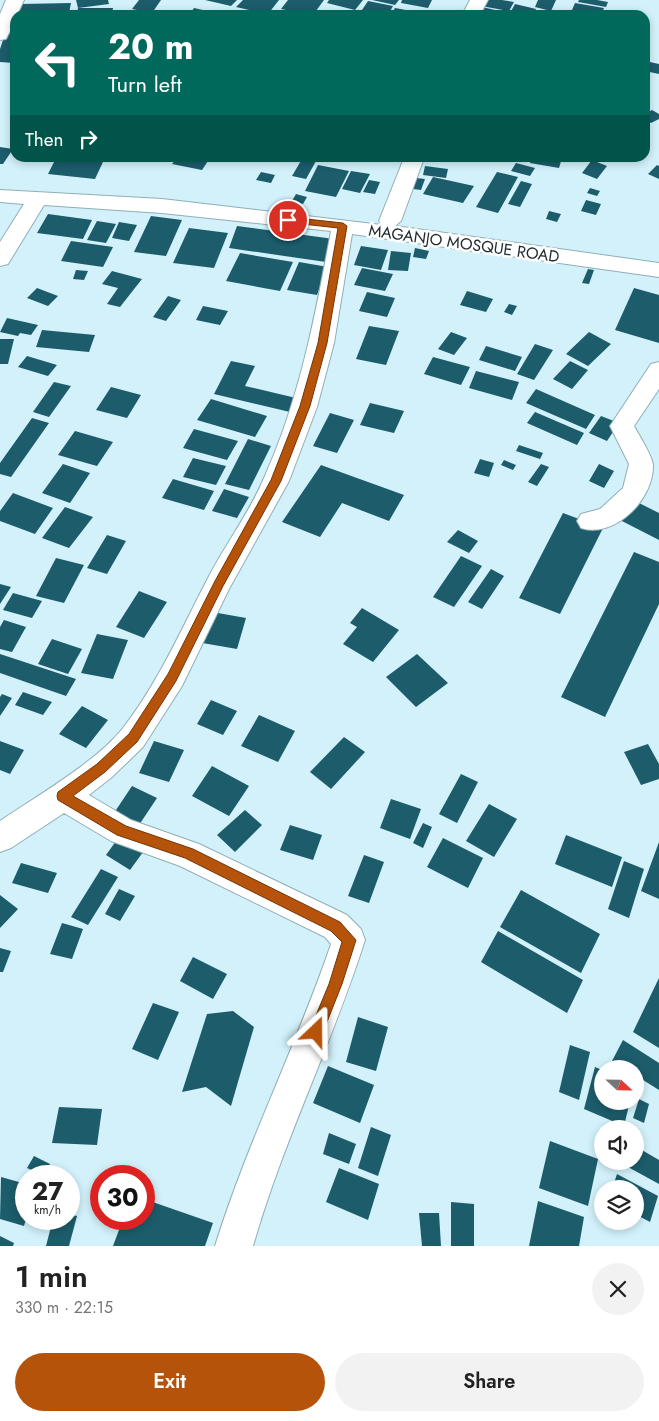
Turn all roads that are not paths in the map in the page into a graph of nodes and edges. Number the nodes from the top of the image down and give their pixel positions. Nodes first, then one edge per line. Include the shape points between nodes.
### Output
1 (10, 12) edge
2 (0, 35) edge
3 (412, 162) edge
4 (0, 196) edge
5 (38, 199) junction
6 (390, 221) dead end
7 (343, 226) junction
8 (0, 259) edge
9 (659, 270) edge
10 (659, 370) edge
11 (590, 521) dead end
12 (63, 796) junction
13 (0, 838) edge
14 (234, 1246) edge

1 - 2 street
3 - 6 street
4 - 5 street, MAGANJO MOSQUE ROAD
5 - 7 street, MAGANJO MOSQUE ROAD via 162,206
5 - 8 street
7 - 9 street, MAGANJO MOSQUE ROAD
7 - 12 street via 322,343 305,406 276,481 218,584 172,677 133,738 101,768
10 - 11 street via 622,426 641,464 635,492 607,518
12 - 13 street
12 - 14 street via 122,831 188,854 336,926 349,940 330,999 270,1138

